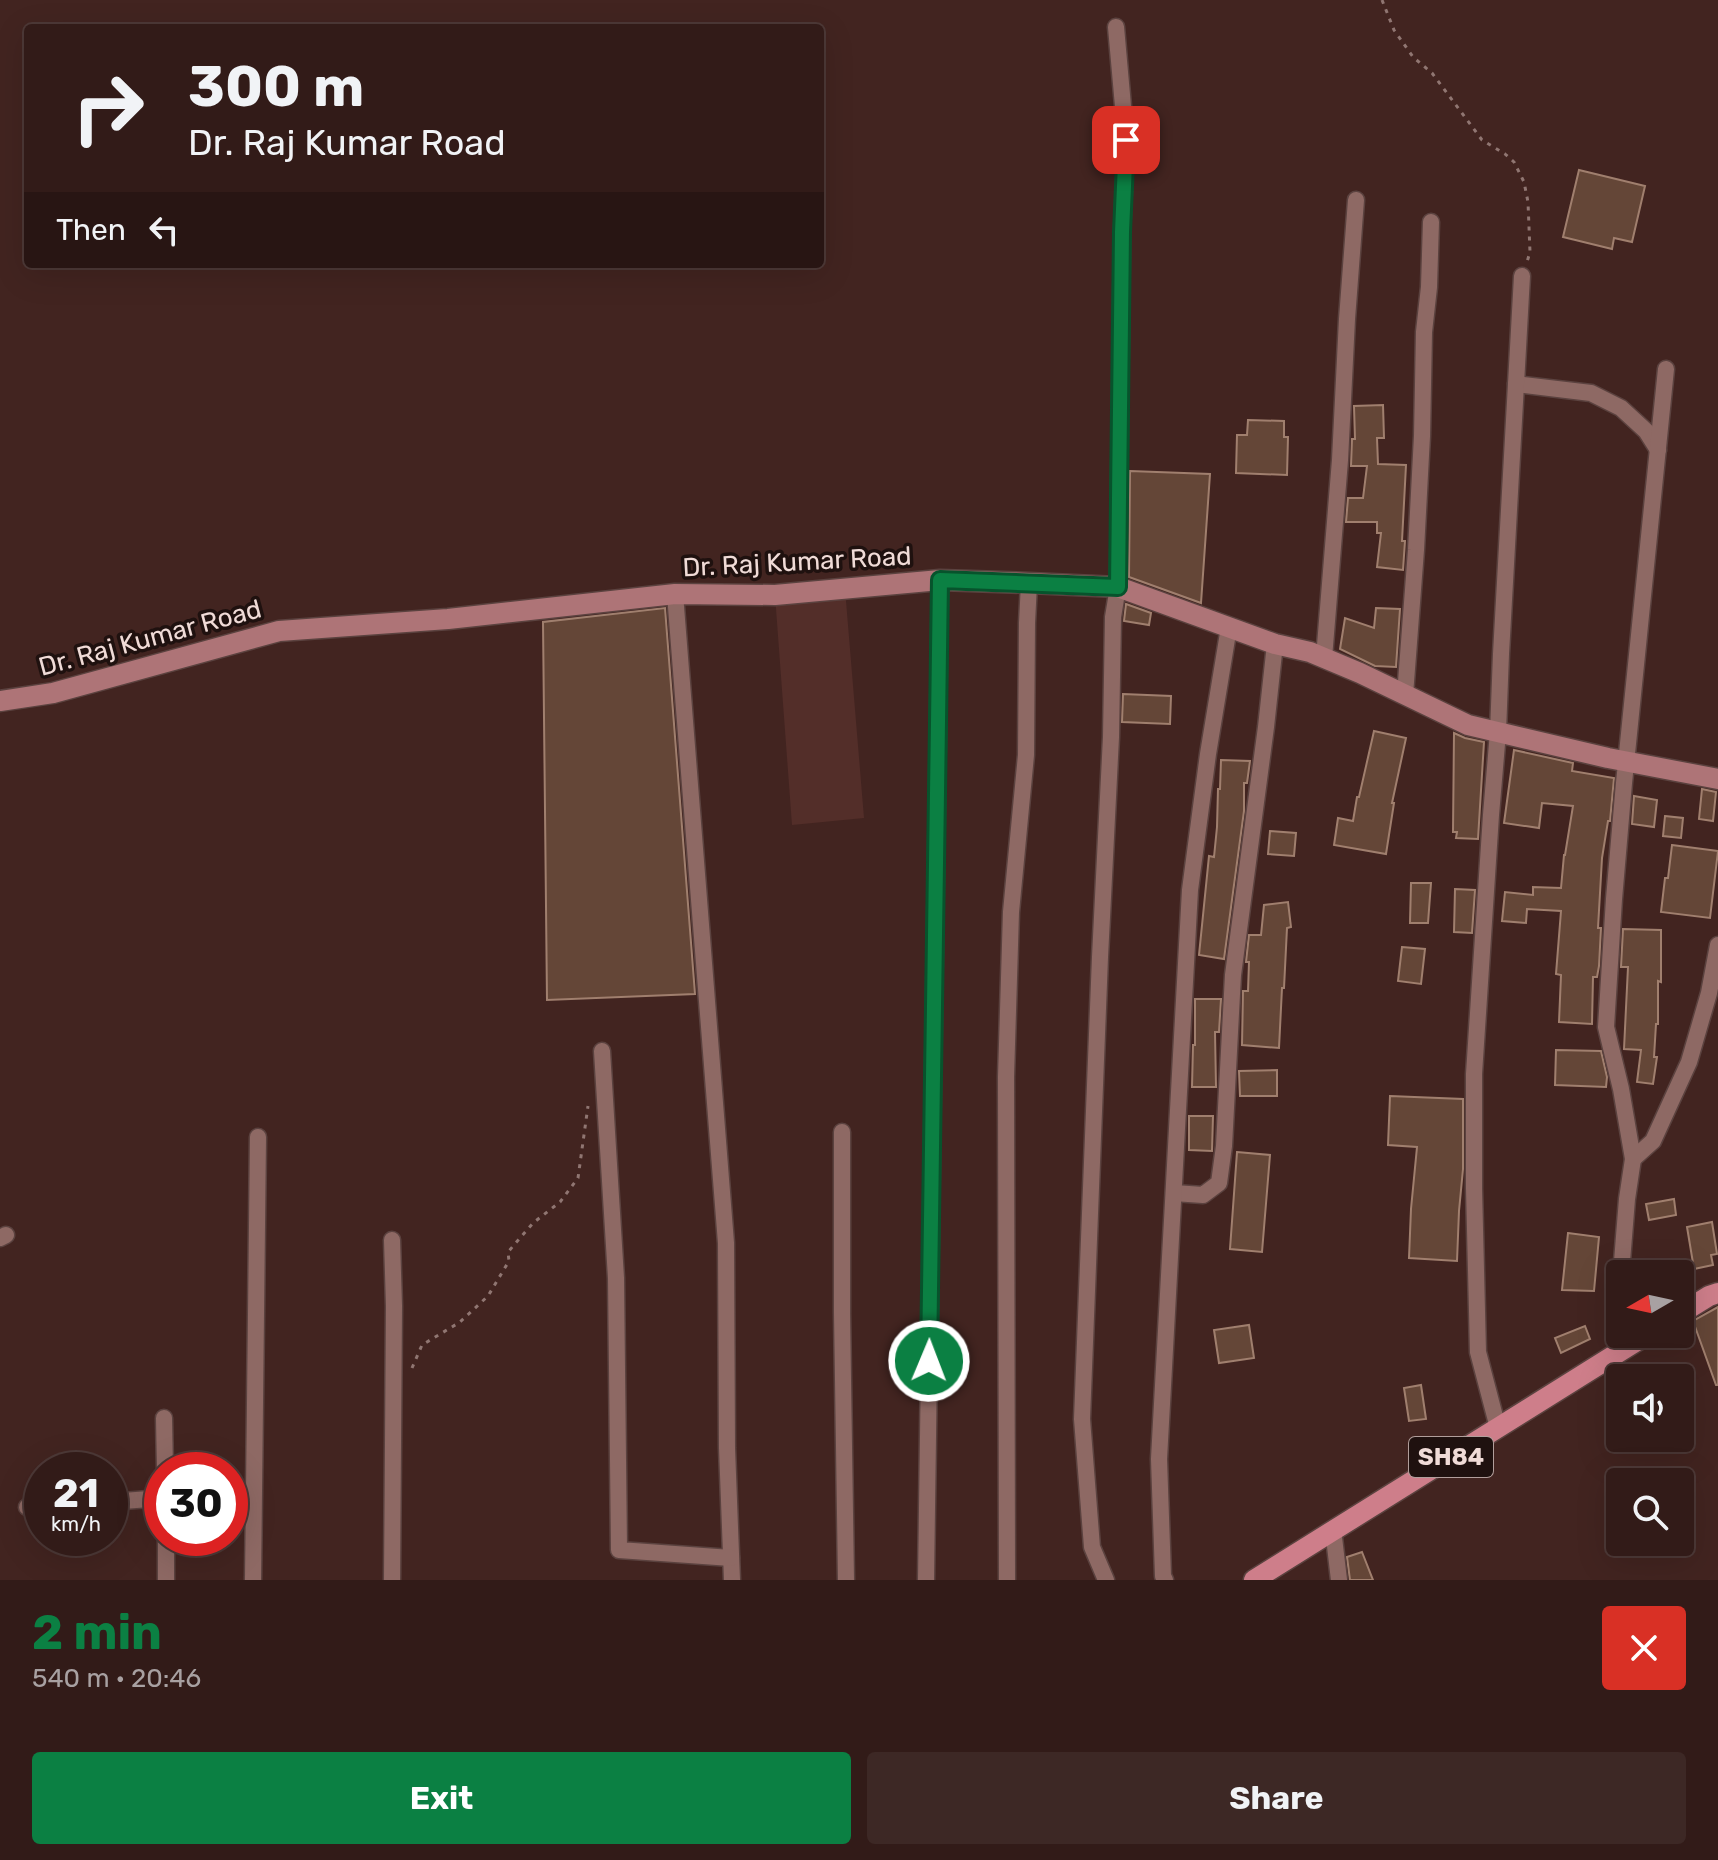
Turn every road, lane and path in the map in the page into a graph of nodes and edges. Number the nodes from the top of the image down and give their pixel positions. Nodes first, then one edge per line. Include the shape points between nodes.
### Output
1 (1382, 0) edge
2 (1116, 27) dead end
3 (1356, 200) dead end
4 (1431, 222) dead end
5 (1522, 276) joint
6 (1666, 369) dead end
7 (1516, 384) junction
8 (1658, 450) junction
9 (940, 580) junction
10 (1029, 583) junction
11 (1118, 587) junction
12 (675, 594) junction
13 (1229, 627) junction
14 (1275, 644) junction
15 (1324, 658) junction
16 (1405, 695) junction
17 (0, 701) edge
18 (1498, 732) junction
19 (1626, 761) junction
20 (1718, 779) edge
21 (1718, 945) edge
22 (602, 1051) dead end
23 (589, 1103) dead end
24 (842, 1132) dead end
25 (258, 1137) dead end
26 (1633, 1159) junction
27 (1174, 1193) junction
28 (392, 1240) dead end
29 (1622, 1260) edge
30 (1718, 1293) edge
31 (1694, 1306) edge
32 (1621, 1348) edge
33 (393, 1392) junction
34 (164, 1418) dead end
35 (1498, 1428) junction
36 (165, 1452) edge
37 (1333, 1529) junction
38 (166, 1556) edge
39 (731, 1558) junction
40 (166, 1580) edge
41 (253, 1580) edge
42 (392, 1580) edge
43 (732, 1580) edge
44 (846, 1580) edge
45 (926, 1580) edge
46 (1007, 1580) edge
47 (1106, 1580) edge
48 (1165, 1580) edge
49 (1254, 1580) edge
50 (1339, 1580) edge

1 - 5 path via 1413,57 1432,73 1482,140 1514,162 1528,202 1530,252
2 - 11 street via 1126,140
3 - 15 street
4 - 16 street
5 - 7 street
6 - 8 street
7 - 8 street via 1591,393 1621,408
7 - 18 street
8 - 19 street
9 - 10 street, Dr. Raj Kumar Road
9 - 12 street, Dr. Raj Kumar Road via 775,595
9 - 45 street
10 - 11 street, Dr. Raj Kumar Road
10 - 46 street via 1026,755 1011,912 1006,1077
11 - 13 street, Dr. Raj Kumar Road
11 - 47 street via 1082,1419 1092,1547
12 - 17 street, Dr. Raj Kumar Road via 279,631 53,693
12 - 39 street via 726,1243
13 - 14 street, Dr. Raj Kumar Road
13 - 27 street via 1190,890
14 - 15 street, Dr. Raj Kumar Road
14 - 27 street via 1233,975 1219,1183 1203,1195
15 - 16 street, Dr. Raj Kumar Road
16 - 18 street, Dr. Raj Kumar Road via 1468,725
18 - 19 street, Dr. Raj Kumar Road
18 - 35 street via 1474,1074 1474,1188 1478,1352
19 - 20 street, Dr. Raj Kumar Road
19 - 26 street via 1606,1027
21 - 26 street via 1689,1062 1653,1141
22 - 39 street via 616,1278 619,1550
23 - 33 path via 578,1178 508,1252 509,1261 488,1296 460,1322 422,1345 404,1385
24 - 44 street
25 - 41 street
26 - 29 street
27 - 48 street via 1159,1459
28 - 33 street
30 - 31 main road
32 - 35 main road, SH84
33 - 42 street
34 - 36 street
35 - 37 main road, SH84
37 - 49 main road, SH84
37 - 50 street
38 - 40 street
39 - 43 street

